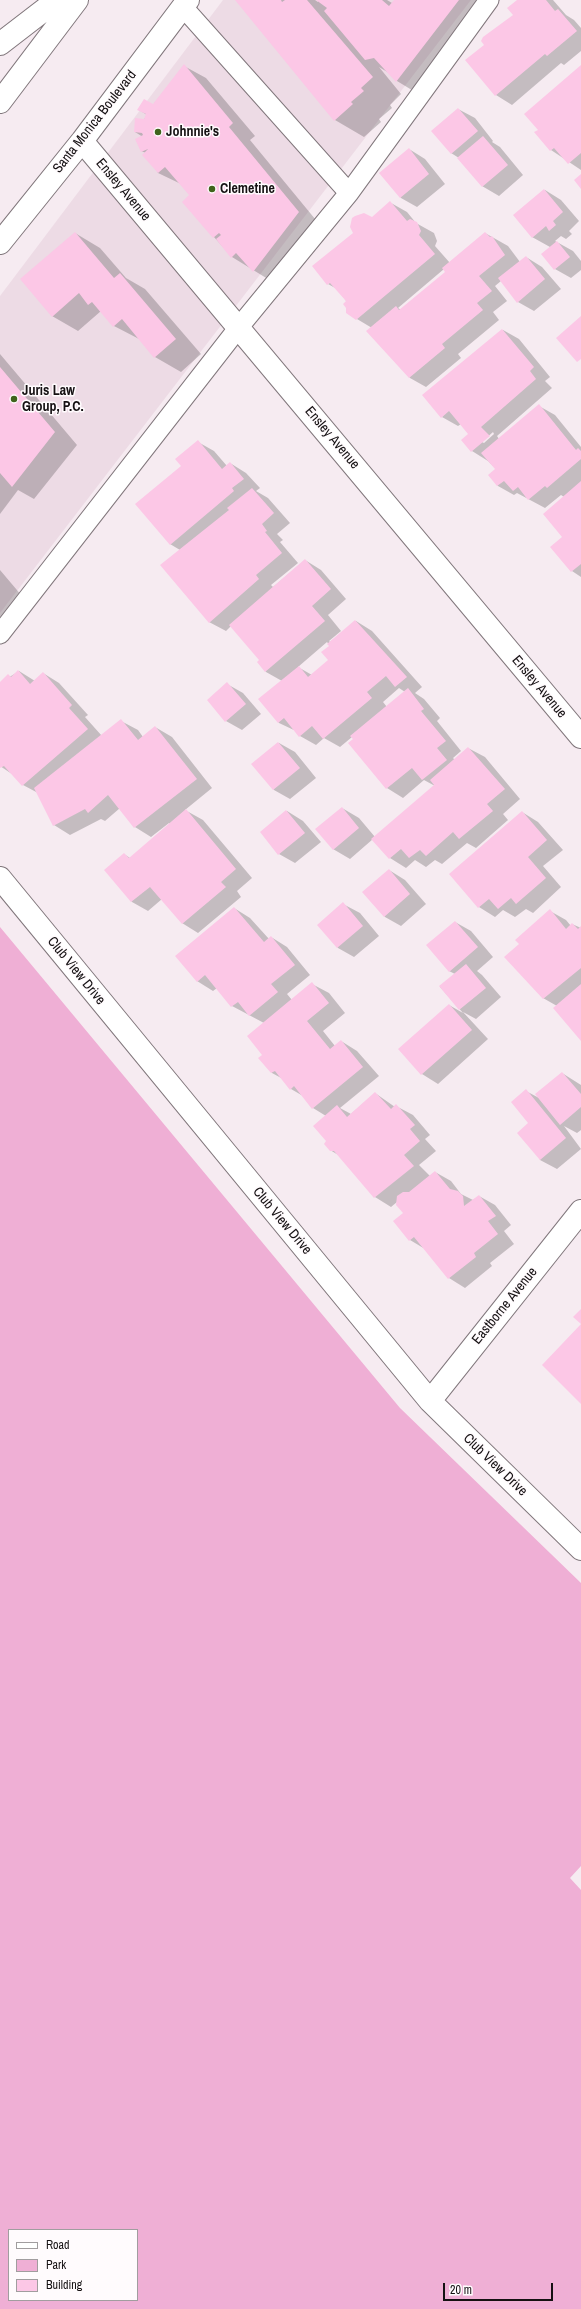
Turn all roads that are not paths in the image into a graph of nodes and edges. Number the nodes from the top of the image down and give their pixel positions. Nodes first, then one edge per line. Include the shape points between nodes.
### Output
1 (57, 0) edge
2 (77, 0) edge
3 (489, 0) edge
4 (186, 3) edge
5 (0, 44) edge
6 (0, 102) edge
7 (82, 141) junction
8 (349, 193) junction
9 (0, 243) edge
10 (239, 327) junction
11 (0, 634) edge
12 (581, 737) edge
13 (0, 878) edge
14 (581, 1211) edge
15 (430, 1401) junction
16 (581, 1549) edge

1 - 5 street
2 - 6 street
3 - 8 lane
4 - 7 street, Santa Monica Boulevard
4 - 8 lane
7 - 9 street, Santa Monica Boulevard
7 - 10 street, Ensley Avenue
8 - 10 lane
10 - 11 lane
10 - 12 street, Ensley Avenue
13 - 15 street, Club View Drive
14 - 15 street, Eastborne Avenue
15 - 16 street, Club View Drive

